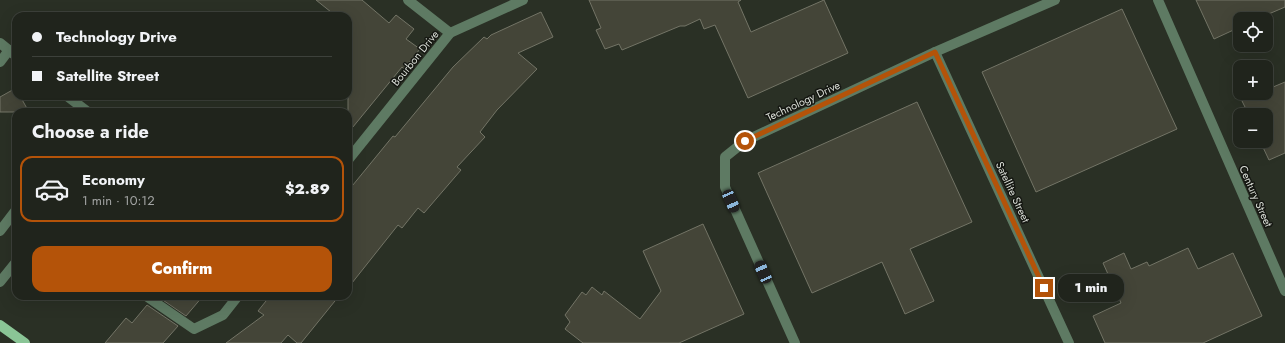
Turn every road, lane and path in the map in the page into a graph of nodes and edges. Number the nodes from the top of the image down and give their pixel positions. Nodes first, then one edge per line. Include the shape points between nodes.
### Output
1 (408, 0) edge
2 (523, 0) edge
3 (1055, 0) edge
4 (1158, 0) edge
5 (450, 33) junction
6 (0, 44) edge
7 (935, 52) junction
8 (12, 53) edge
9 (0, 62) edge
10 (72, 100) edge
11 (83, 108) edge
12 (352, 155) edge
13 (12, 215) edge
14 (0, 231) edge
15 (12, 267) edge
16 (0, 282) edge
17 (1285, 291) edge
18 (152, 300) edge
19 (235, 300) edge
20 (0, 325) edge
21 (25, 343) edge
22 (795, 343) edge
23 (1069, 343) edge

1 - 5 street
2 - 5 street, Bourbon Drive
3 - 7 street, Technology Drive
4 - 17 street, Century Street
5 - 12 street, Bourbon Drive
6 - 8 street
7 - 22 street, Technology Drive via 745,141 725,157 725,187
7 - 23 street, Satellite Street
8 - 9 street
10 - 11 street
13 - 14 street
15 - 16 street
18 - 19 street via 194,329 223,315
20 - 21 main road

